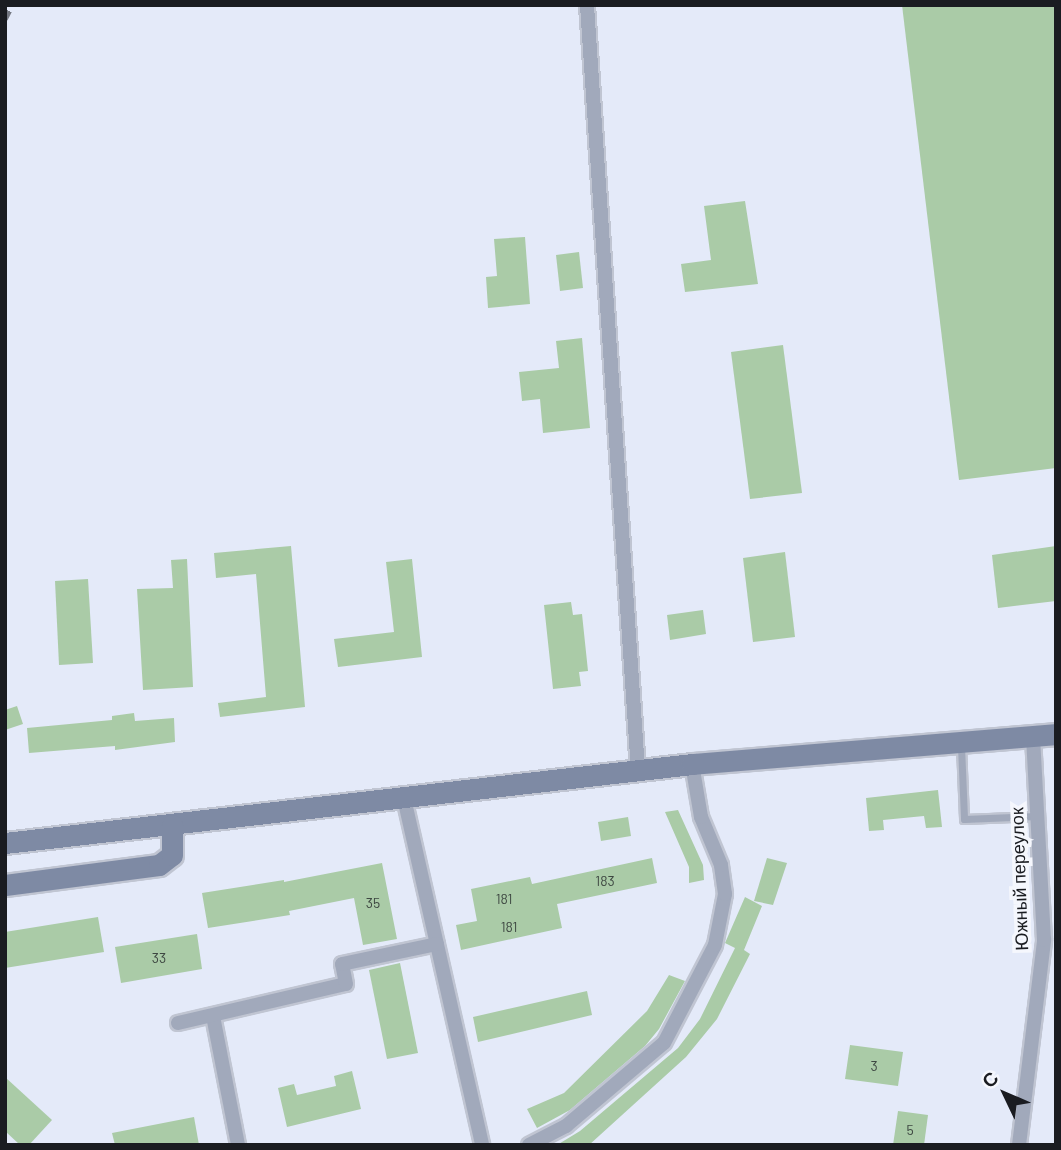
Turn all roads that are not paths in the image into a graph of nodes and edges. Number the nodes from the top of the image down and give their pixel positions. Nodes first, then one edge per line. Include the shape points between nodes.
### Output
1 (587, 5) edge
2 (1056, 734) edge
3 (1033, 737) junction
4 (961, 743) junction
5 (692, 764) junction
6 (638, 771) junction
7 (404, 798) junction
8 (1037, 816) junction
9 (172, 825) junction
10 (5, 843) edge
11 (5, 885) edge
12 (437, 944) junction
13 (213, 1016) junction
14 (178, 1023) dead end
15 (238, 1145) edge
16 (482, 1145) edge
17 (529, 1145) edge
18 (1019, 1145) edge

1 - 6 street
2 - 3 main road
3 - 4 main road
3 - 8 street, Южный переулок
4 - 5 main road
4 - 8 lane via 964,819
5 - 6 main road
5 - 17 street via 701,817 721,865 725,894 715,945 664,1043 566,1126
6 - 7 main road
7 - 9 main road
7 - 12 street
8 - 18 street, Южный переулок via 1044,940
9 - 10 main road
9 - 11 main road via 172,855 159,865
12 - 13 street via 342,964 346,984
12 - 16 street
13 - 14 street
13 - 15 street

